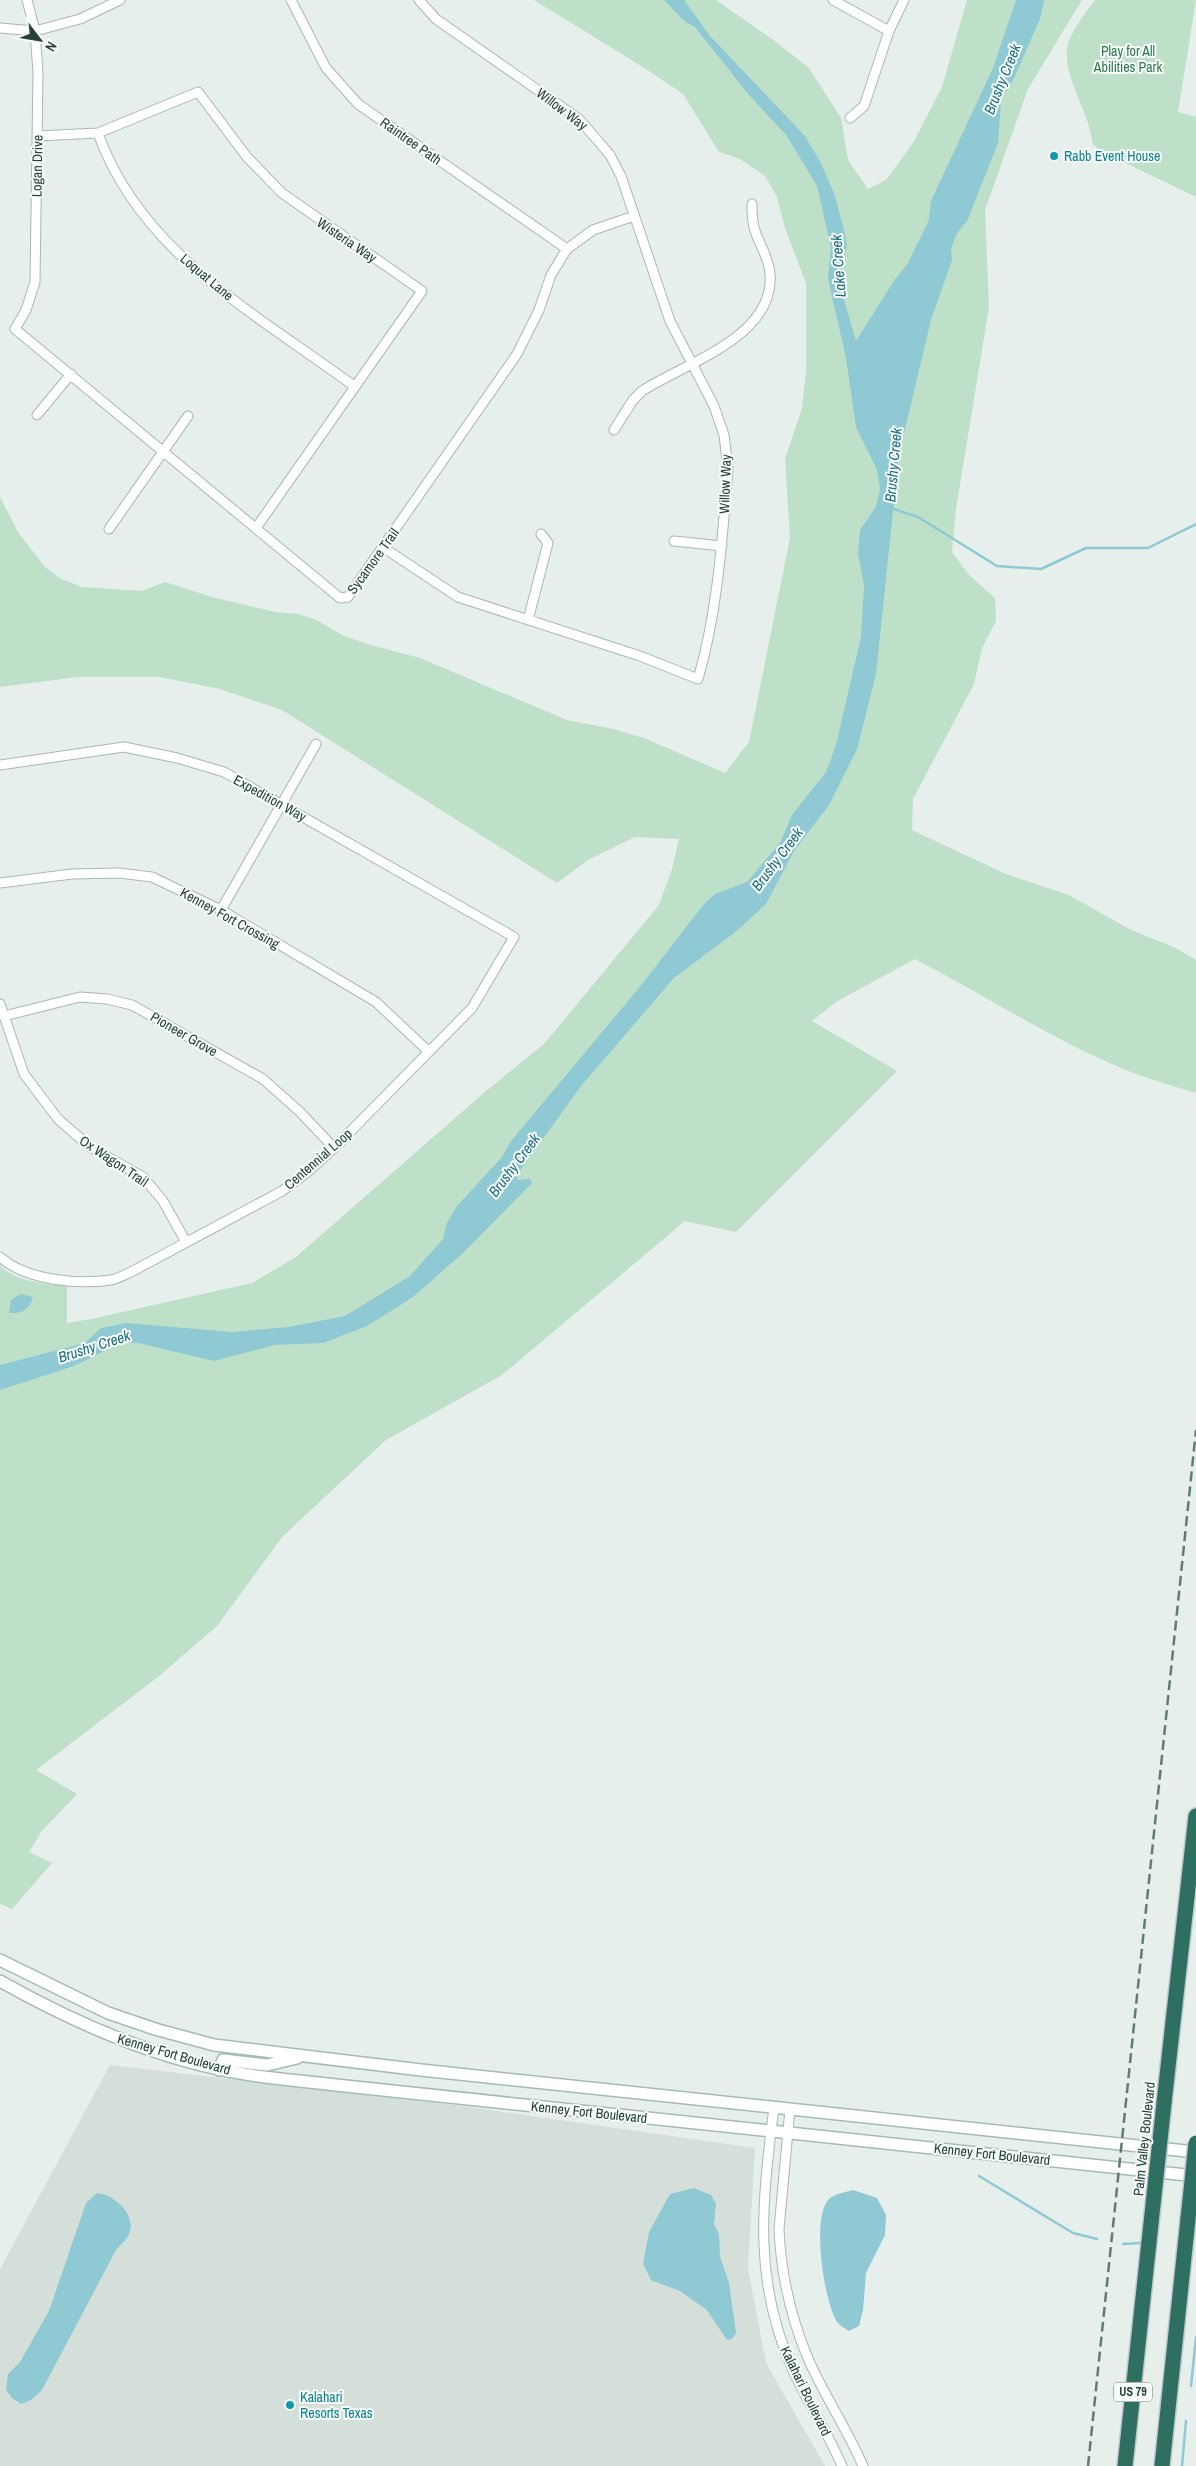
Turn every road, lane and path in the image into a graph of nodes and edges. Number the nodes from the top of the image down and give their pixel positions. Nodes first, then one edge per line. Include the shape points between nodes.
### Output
1 (27, 0) edge
2 (120, 0) edge
3 (291, 0) edge
4 (419, 0) edge
5 (833, 0) edge
6 (904, 0) edge
7 (0, 28) edge
8 (889, 31) junction
9 (34, 32) junction
10 (850, 118) dead end
11 (98, 133) junction
12 (37, 136) junction
13 (752, 204) dead end
14 (634, 216) junction
15 (567, 249) junction
16 (15, 328) joint
17 (692, 362) junction
18 (70, 374) junction
19 (354, 386) junction
20 (37, 415) dead end
21 (188, 416) dead end
22 (614, 430) dead end
23 (163, 453) junction
24 (256, 528) junction
25 (109, 529) dead end
26 (541, 534) dead end
27 (674, 541) dead end
28 (722, 546) junction
29 (384, 548) junction
30 (528, 620) junction
31 (316, 744) dead end
32 (0, 765) edge
33 (282, 804) junction
34 (0, 883) edge
35 (222, 910) junction
36 (514, 937) joint
37 (0, 1004) edge
38 (4, 1016) junction
39 (428, 1051) junction
40 (334, 1148) junction
41 (186, 1242) junction
42 (0, 1257) edge
43 (1196, 1816) edge
44 (0, 1960) edge
45 (0, 1981) edge
46 (306, 2056) junction
47 (219, 2070) junction
48 (774, 2107) junction
49 (790, 2109) junction
50 (771, 2132) junction
51 (787, 2133) junction
52 (1196, 2143) edge
53 (1196, 2152) edge
54 (1196, 2176) edge
55 (842, 2466) edge
56 (863, 2466) edge
57 (1125, 2466) edge
58 (1162, 2466) edge

1 - 9 street, Logan Drive
2 - 9 street via 80,19
3 - 15 street, Raintree Path via 326,68 358,104
4 - 14 street, Willow Way via 436,19 590,130 618,169
5 - 8 street
6 - 8 street
7 - 9 street
8 - 10 street via 864,106
9 - 12 street, Logan Drive via 38,73
11 - 12 street, Wisteria Way
11 - 19 street, Loquat Lane via 120,181 148,222 170,246 220,291
11 - 19 street, Wisteria Way via 198,92 247,157 282,193 422,291
12 - 16 street, Logan Drive via 35,282 26,310
13 - 17 street via 754,227 769,262 766,302 746,330
14 - 15 street, Sycamore Trail via 592,230
14 - 17 street, Willow Way via 670,321
15 - 29 street, Sycamore Trail via 551,275 539,310 517,354
16 - 18 street, Sycamore Trail
17 - 22 street via 642,391 632,400
17 - 28 street, Willow Way via 714,406 727,450
18 - 20 street
18 - 23 street, Sycamore Trail
19 - 24 street, Wisteria Way
21 - 23 street
23 - 24 street, Sycamore Trail
23 - 25 street
24 - 29 street, Sycamore Trail via 344,599
26 - 30 street via 548,543
27 - 28 street
28 - 30 street, Willow Way via 717,598 698,679 640,656
29 - 30 street, Willow Way via 458,597
31 - 33 street
32 - 33 street, Expedition Way via 124,747 224,772
33 - 35 street
33 - 36 street, Expedition Way
34 - 35 street, Kenney Fort Crossing via 72,874 119,873 152,877
35 - 39 street, Kenney Fort Crossing via 376,1002
36 - 39 street, Centennial Loop via 472,1008
37 - 38 street, Ox Wagon Trail
38 - 40 street, Pioneer Grove via 80,998 107,999 132,1005 262,1079
38 - 41 street, Ox Wagon Trail via 24,1074 58,1119 90,1147 149,1183
39 - 40 street, Centennial Loop
40 - 41 street, Centennial Loop via 282,1191
41 - 42 street, Centennial Loop via 113,1280 90,1282 34,1276 11,1267
43 - 57 highway, Palm Valley Boulevard / US 79, bridge
44 - 46 main road, Kenney Fort Boulevard via 108,2013 155,2029 214,2045
45 - 47 main road, Kenney Fort Boulevard via 100,2032
46 - 47 main road via 267,2065 223,2060
46 - 48 main road, Kenney Fort Boulevard
47 - 50 main road, Kenney Fort Boulevard
48 - 49 main road, Kenney Fort Boulevard
48 - 50 street, Kalahari Boulevard
49 - 51 street, Kalahari Boulevard
49 - 53 main road, Kenney Fort Boulevard
50 - 51 main road, Kenney Fort Boulevard
50 - 55 street, Kalahari Boulevard via 762,2232 769,2297 795,2376
51 - 54 main road, Kenney Fort Boulevard
51 - 56 street, Kalahari Boulevard via 779,2229 792,2309 810,2363
52 - 58 highway, US 79, bridge

